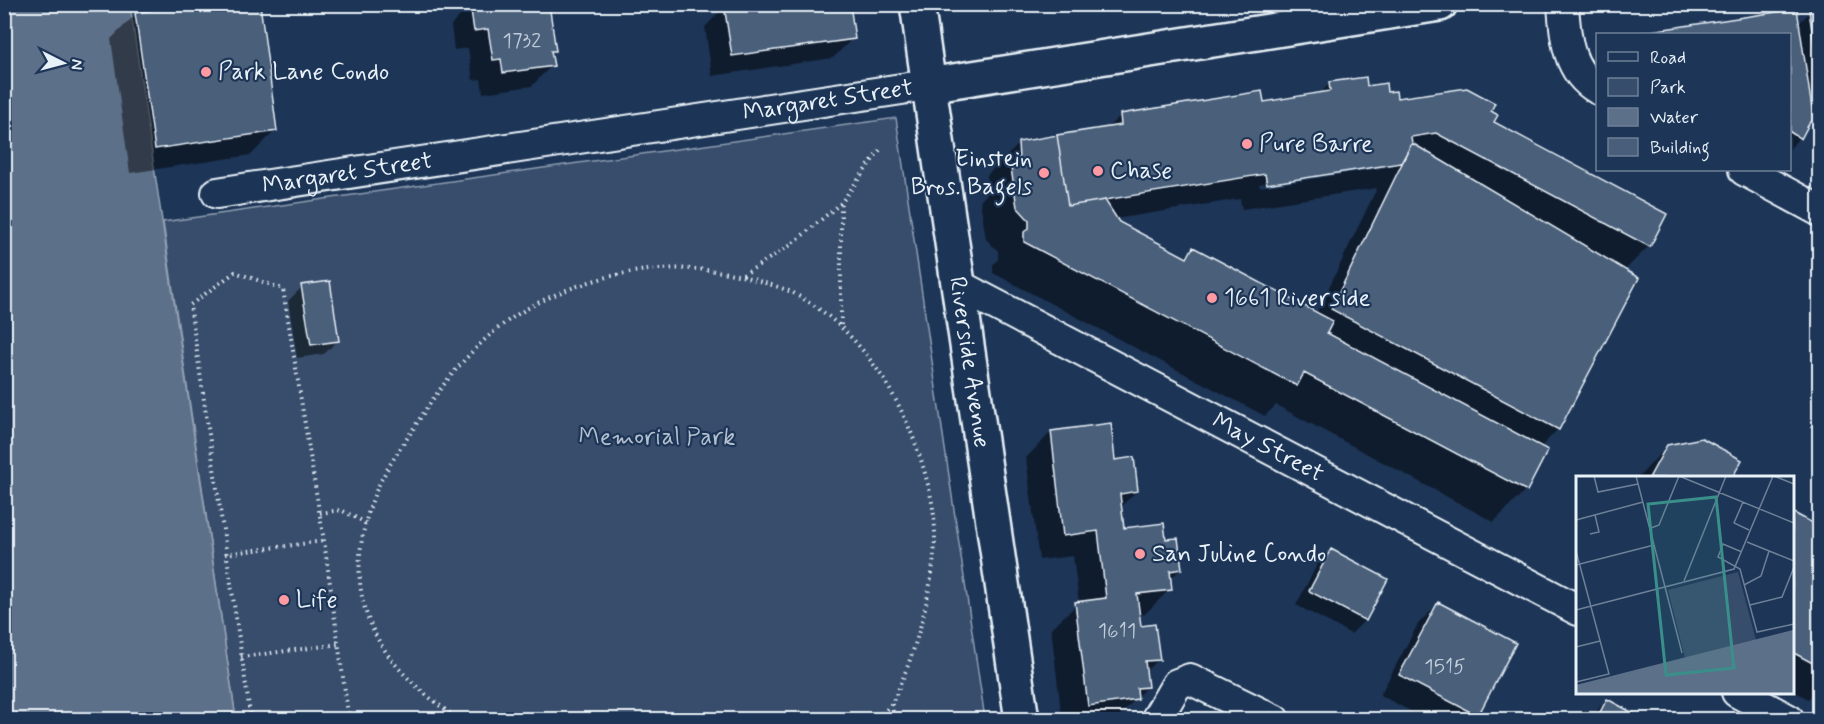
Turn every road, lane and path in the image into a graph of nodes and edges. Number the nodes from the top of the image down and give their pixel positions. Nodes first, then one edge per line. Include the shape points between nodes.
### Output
1 (917, 4) edge
2 (1440, 4) edge
3 (1563, 4) edge
4 (1382, 9) edge
5 (928, 85) junction
6 (1596, 87) edge
7 (882, 147) dead end
8 (1746, 171) edge
9 (217, 193) dead end
10 (841, 203) junction
11 (1820, 211) edge
12 (742, 275) junction
13 (958, 285) junction
14 (841, 326) junction
15 (320, 513) junction
16 (366, 523) junction
17 (324, 541) junction
18 (225, 554) junction
19 (1576, 609) edge
20 (340, 644) junction
21 (241, 657) junction
22 (1739, 694) edge
23 (892, 704) junction
24 (250, 720) edge
25 (350, 720) edge
26 (460, 720) edge
27 (876, 720) edge
28 (894, 720) edge
29 (1022, 720) edge
30 (1156, 720) edge
31 (1274, 720) edge
32 (1789, 720) edge

1 - 5 main road, Riverside Avenue
2 - 4 main road, Margaret Street
3 - 6 street via 1565,42 1576,67
4 - 5 main road, Margaret Street
5 - 9 street, Margaret Street
5 - 13 main road, Riverside Avenue
7 - 10 path
8 - 11 street
10 - 12 path via 791,245
10 - 14 path
12 - 14 path via 795,293
12 - 16 path via 693,268 656,268 611,275 529,307 491,334 423,413 372,501
13 - 19 street, May Street
13 - 29 main road, Riverside Avenue
14 - 23 path via 878,371 905,416 932,500 935,534 928,587 914,644
15 - 16 path via 341,510
15 - 17 path
15 - 18 path via 283,288 235,272 190,305
16 - 26 path via 361,542 360,589 373,634 399,670 427,698
17 - 18 path
17 - 20 path
18 - 21 path
20 - 21 path
20 - 25 path
21 - 24 path
22 - 32 street
23 - 27 path
23 - 28 path
30 - 31 street via 1177,684 1190,679

